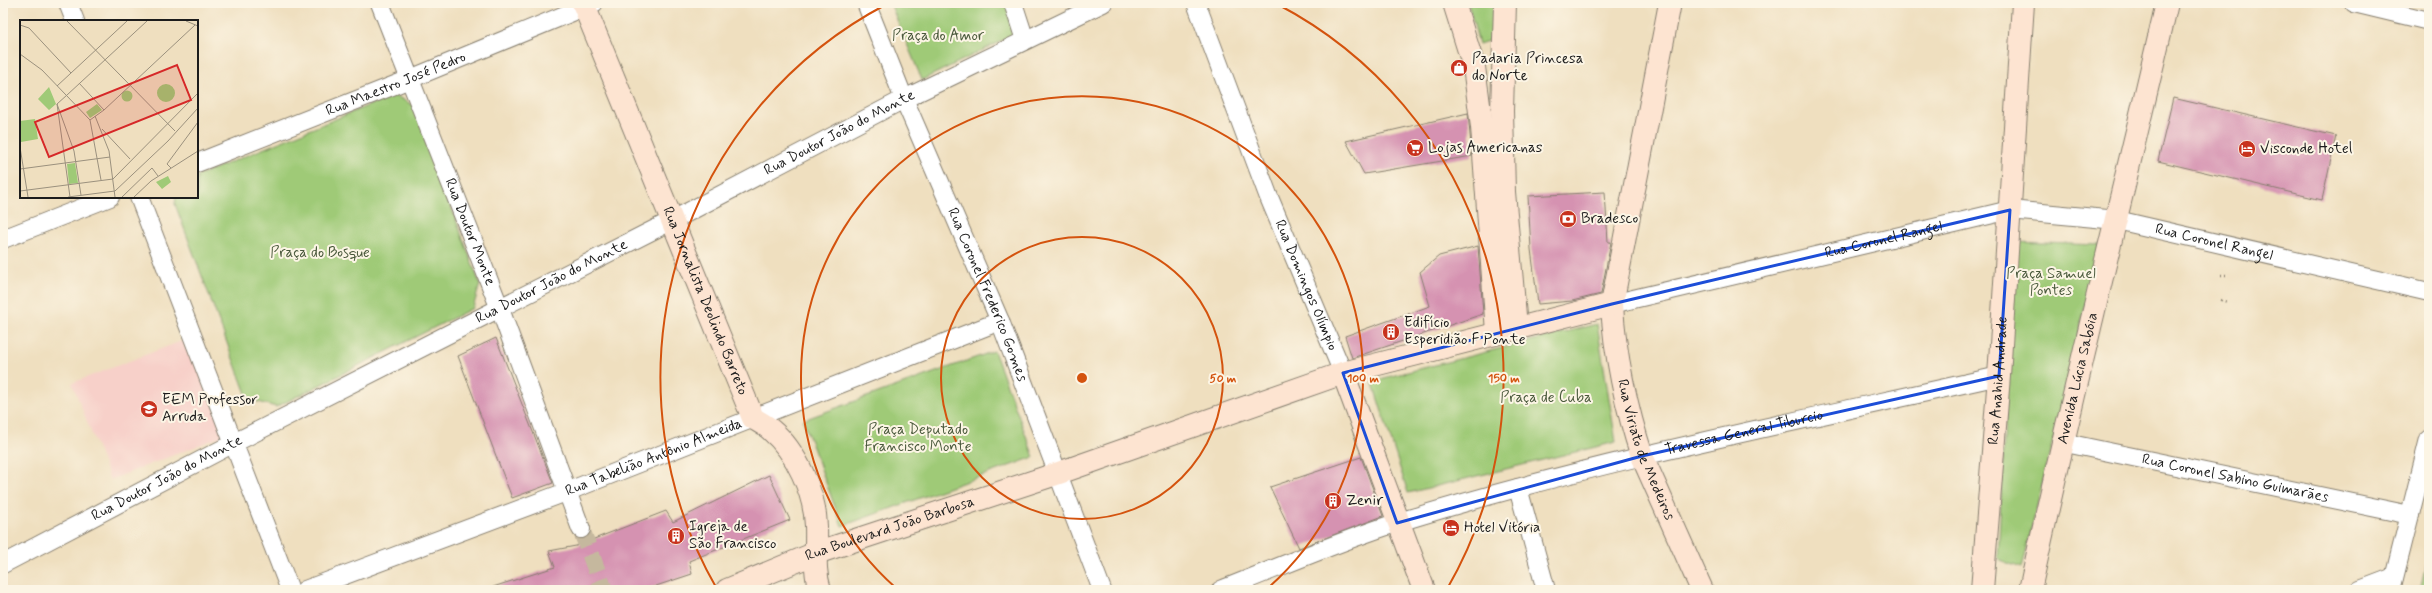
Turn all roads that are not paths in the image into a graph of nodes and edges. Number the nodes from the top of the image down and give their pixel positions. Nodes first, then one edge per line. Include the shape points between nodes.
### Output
1 (68, 3) edge
2 (380, 3) edge
3 (866, 3) edge
4 (1013, 3) edge
5 (1103, 3) edge
6 (1196, 3) edge
7 (1454, 3) edge
8 (1505, 3) edge
9 (1670, 3) edge
10 (2023, 3) edge
11 (2168, 3) edge
12 (2354, 3) edge
13 (587, 4) edge
14 (75, 20) edge
15 (2429, 21) edge
16 (1025, 40) junction
17 (410, 79) junction
18 (904, 99) junction
19 (198, 163) edge
20 (107, 198) edge
21 (139, 198) edge
22 (2010, 210) junction
23 (673, 220) junction
24 (2118, 220) junction
25 (3, 239) edge
26 (2429, 292) edge
27 (1612, 304) junction
28 (500, 309) junction
29 (1000, 321) junction
30 (1507, 330) junction
31 (1343, 373) junction
32 (2000, 376) junction
33 (753, 418) junction
34 (2429, 440) edge
35 (2061, 442) junction
36 (234, 443) junction
37 (1642, 456) junction
38 (1056, 474) junction
39 (1518, 488) junction
40 (566, 492) junction
41 (2410, 515) junction
42 (1397, 523) junction
43 (580, 529) tunnel mouth
44 (816, 553) junction
45 (3, 564) edge
46 (2393, 584) edge
47 (290, 590) edge
48 (306, 590) edge
49 (727, 590) edge
50 (820, 590) edge
51 (1102, 590) edge
52 (1221, 590) edge
53 (1424, 590) edge
54 (1546, 590) edge
55 (1702, 590) edge
56 (1982, 590) edge
57 (2030, 590) edge
58 (2360, 590) edge

1 - 14 street
2 - 17 street, Rua Doutor Monte
3 - 18 street, Rua Coronel Frederico Gomes
4 - 16 street
5 - 16 street, Rua Doutor João do Monte
6 - 31 street, Rua Domingos Olímpio via 1268,195
7 - 30 street via 1474,67
8 - 30 street via 1502,112
9 - 27 street, Rua Viriato de Medeiros
10 - 22 street, Rua Anahid Andrade
11 - 24 street, Avenida Lúcia Sabóia
12 - 15 street
13 - 17 street, Rua Maestro José Pedro
13 - 23 street, Rua Jornalista Deolindo Barreto
16 - 18 street, Rua Doutor João do Monte
17 - 19 street, Rua Maestro José Pedro
17 - 28 street, Rua Doutor Monte
18 - 23 street, Rua Doutor João do Monte
18 - 29 street, Rua Coronel Frederico Gomes
20 - 25 street
21 - 36 street
22 - 24 street, Rua Coronel Rangel
22 - 27 street, Rua Coronel Rangel
22 - 32 street, Rua Anahid Andrade
23 - 28 street, Rua Doutor João do Monte
23 - 33 street, Rua Jornalista Deolindo Barreto
24 - 26 street, Rua Coronel Rangel
24 - 35 street, Avenida Lúcia Sabóia
27 - 30 street, Rua Coronel Rangel
27 - 37 street, Rua Viriato de Medeiros via 1613,327 1635,434
28 - 36 street, Rua Doutor João do Monte
28 - 40 street, Rua Doutor Monte
29 - 33 street, Rua Tabelião Antônio Almeida
29 - 38 street, Rua Coronel Frederico Gomes
30 - 31 street, Rua Coronel Rangel
31 - 38 street, Rua Boulevard João Barbosa
31 - 42 street, Rua Domingos Olímpio
32 - 37 street, Travessa General Tiburcio
32 - 56 street, Rua Anahid Andrade
33 - 40 street, Rua Tabelião Antônio Almeida
33 - 44 street via 771,429 791,453 806,483 813,503 816,524
34 - 41 street
35 - 41 street, Rua Coronel Sabino Guimarães
35 - 57 street, Avenida Lúcia Sabóia
36 - 45 street, Rua Doutor João do Monte
36 - 47 street
37 - 39 street, Travessa General Tiburcio
37 - 55 street, Rua Viriato de Medeiros
38 - 44 street, Rua Boulevard João Barbosa
38 - 51 street, Rua Coronel Frederico Gomes
39 - 42 street, Travessa General Tiburcio
39 - 54 street
40 - 43 street, Rua Doutor Monte
40 - 48 street, Rua Tabelião Antônio Almeida
41 - 46 street
42 - 52 street, Travessa General Tiburcio
42 - 53 street, Rua Domingos Olímpio
44 - 49 street, Rua Boulevard João Barbosa
44 - 50 street via 816,577
46 - 58 street

